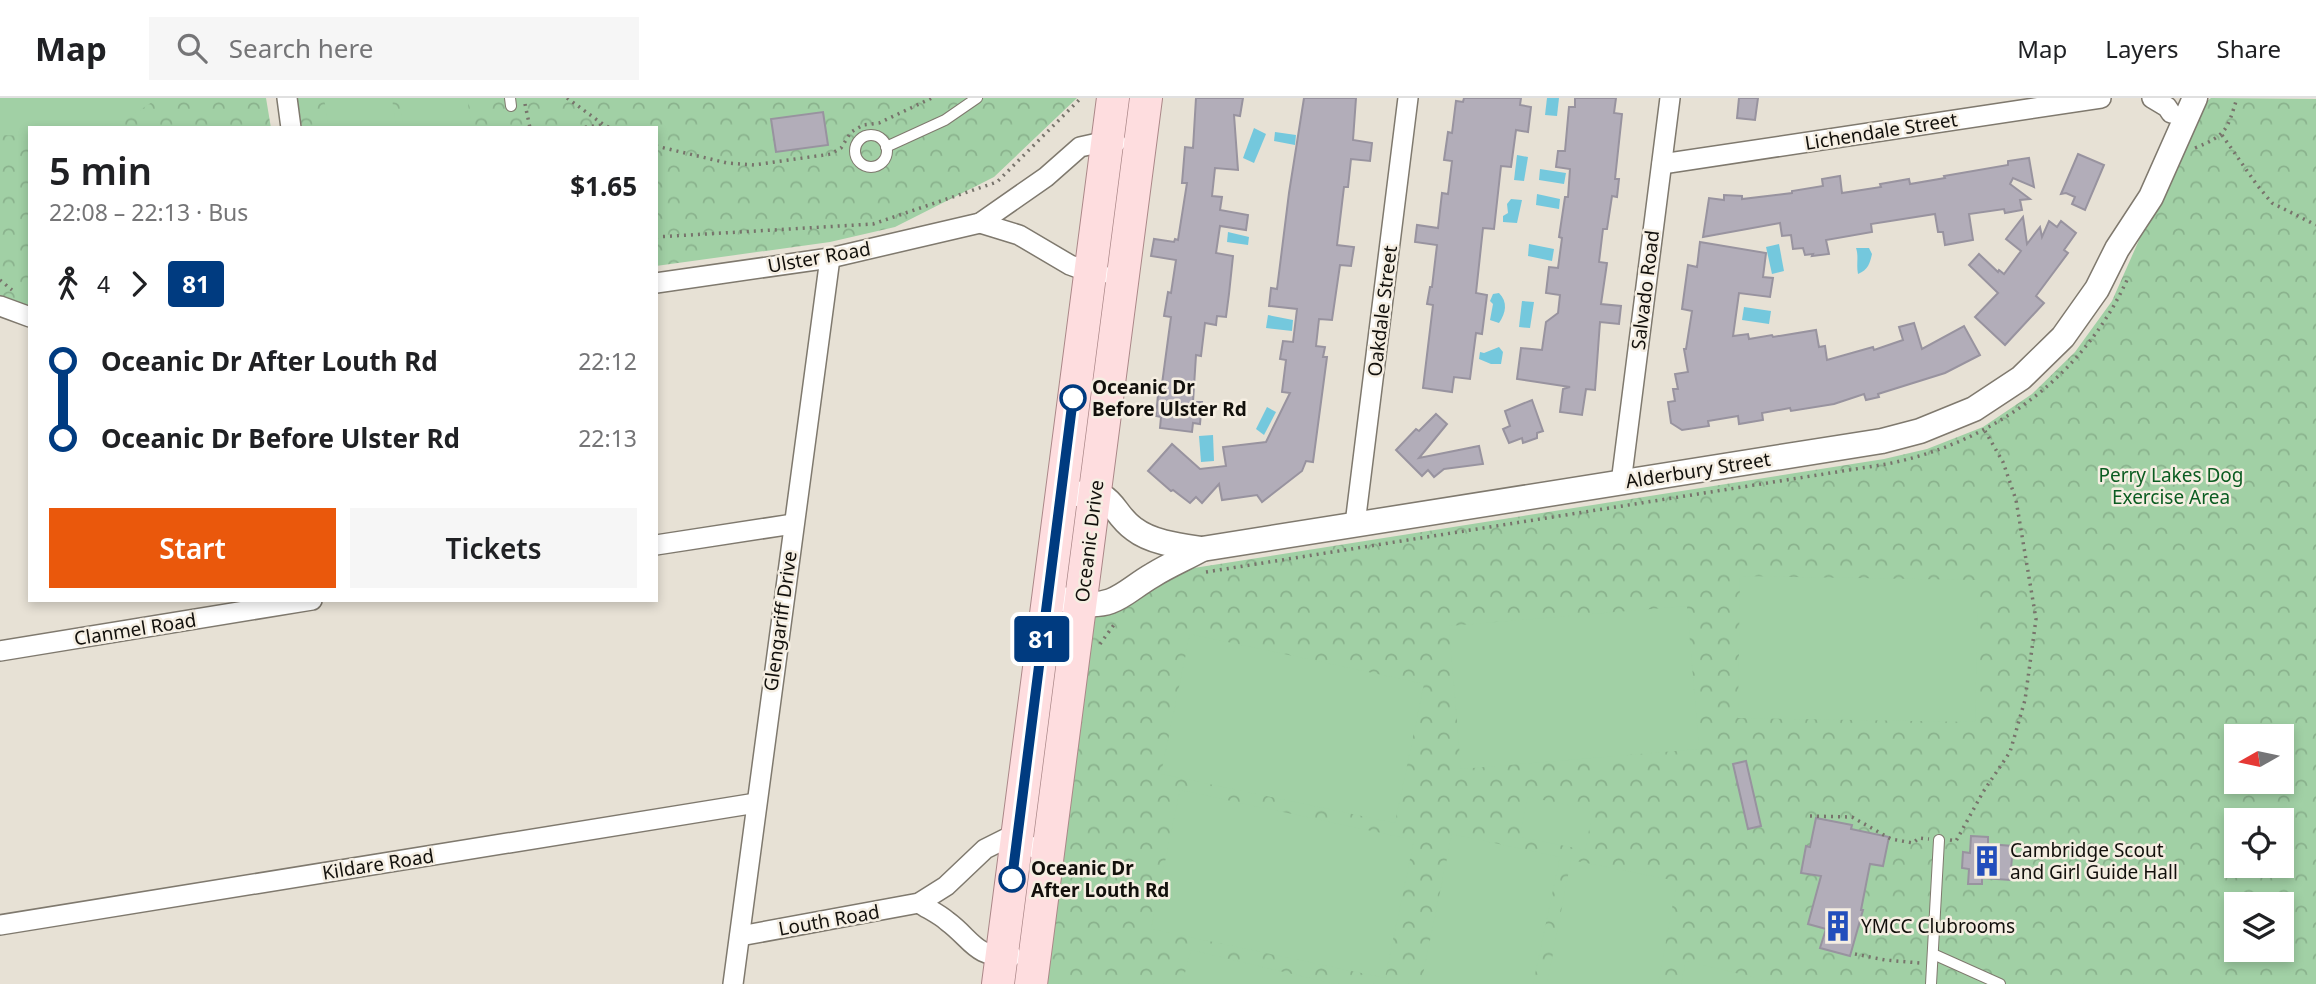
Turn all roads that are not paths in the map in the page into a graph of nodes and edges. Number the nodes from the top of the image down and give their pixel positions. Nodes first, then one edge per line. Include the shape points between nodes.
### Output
1 (287, 98) edge
2 (977, 98) edge
3 (1113, 98) edge
4 (1146, 98) edge
5 (1408, 98) edge
6 (1670, 98) edge
7 (2101, 98) edge
8 (2196, 98) edge
9 (2167, 103) edge
10 (291, 126) edge
11 (1107, 141) junction
12 (1140, 144) junction
13 (887, 147) dead end
14 (1662, 164) junction
15 (981, 223) junction
16 (2117, 249) junction
17 (830, 258) junction
18 (1089, 272) junction
19 (1123, 277) junction
20 (658, 284) edge
21 (0, 306) edge
22 (28, 316) edge
23 (1621, 483) junction
24 (1095, 494) junction
25 (1060, 499) junction
26 (793, 524) junction
27 (1355, 524) junction
28 (658, 545) edge
29 (1202, 549) junction
30 (1048, 593) junction
31 (300, 602) edge
32 (1080, 603) junction
33 (0, 651) edge
34 (756, 803) junction
35 (1939, 840) road end
36 (1017, 841) junction
37 (1048, 855) junction
38 (919, 903) junction
39 (0, 925) edge
40 (740, 936) junction
41 (1036, 946) junction
42 (1933, 960) junction
43 (1000, 970) edge
44 (733, 984) edge
45 (1031, 984) edge
46 (1931, 984) edge
47 (2000, 984) edge

1 - 10 street
2 - 13 lane via 945,120
3 - 11 main road, Oceanic Drive
4 - 12 main road, Oceanic Drive
5 - 27 street, Oakdale Street
6 - 14 street, Salvado Road
7 - 14 street, Lichendale Street
8 - 16 street, Alderbury Street via 2151,197
9 - 16 street, Alderbury Street
11 - 12 street, Ulster Road
11 - 15 street, Ulster Road via 1080,147
11 - 18 main road, Oceanic Drive
12 - 19 main road, Oceanic Drive
14 - 23 street, Salvado Road
15 - 17 street, Ulster Road
15 - 18 street via 1019,235
16 - 23 street, Alderbury Street via 2097,289 2063,337 2021,378 1974,409 1920,432 1882,441
17 - 20 street, Ulster Road
17 - 26 street, Glengariff Drive
18 - 19 street
18 - 25 main road, Oceanic Drive
19 - 24 main road, Oceanic Drive
21 - 22 street
23 - 27 street, Alderbury Street
24 - 25 street
24 - 29 street, Alderbury Street via 1107,498 1134,530 1147,537
24 - 32 main road, Oceanic Drive
25 - 30 main road, Oceanic Drive
26 - 28 street
26 - 34 street, Glengariff Drive
27 - 29 street, Alderbury Street
29 - 32 street, Alderbury Street via 1111,602
30 - 32 street, Alderbury Street
30 - 36 main road, Oceanic Drive
31 - 33 street, Clanmel Road
32 - 37 main road, Oceanic Drive
34 - 39 street, Kildare Road
34 - 40 street, Glengariff Drive
35 - 42 lane
36 - 37 street
36 - 38 street, Louth Road via 1005,839 985,849 946,886
36 - 43 main road, Oceanic Drive
37 - 41 main road, Oceanic Drive
38 - 40 street, Louth Road
38 - 43 street via 948,921
40 - 44 street, Glengariff Drive
41 - 43 street via 1014,956
41 - 45 main road, Oceanic Drive
42 - 46 lane
42 - 47 lane

